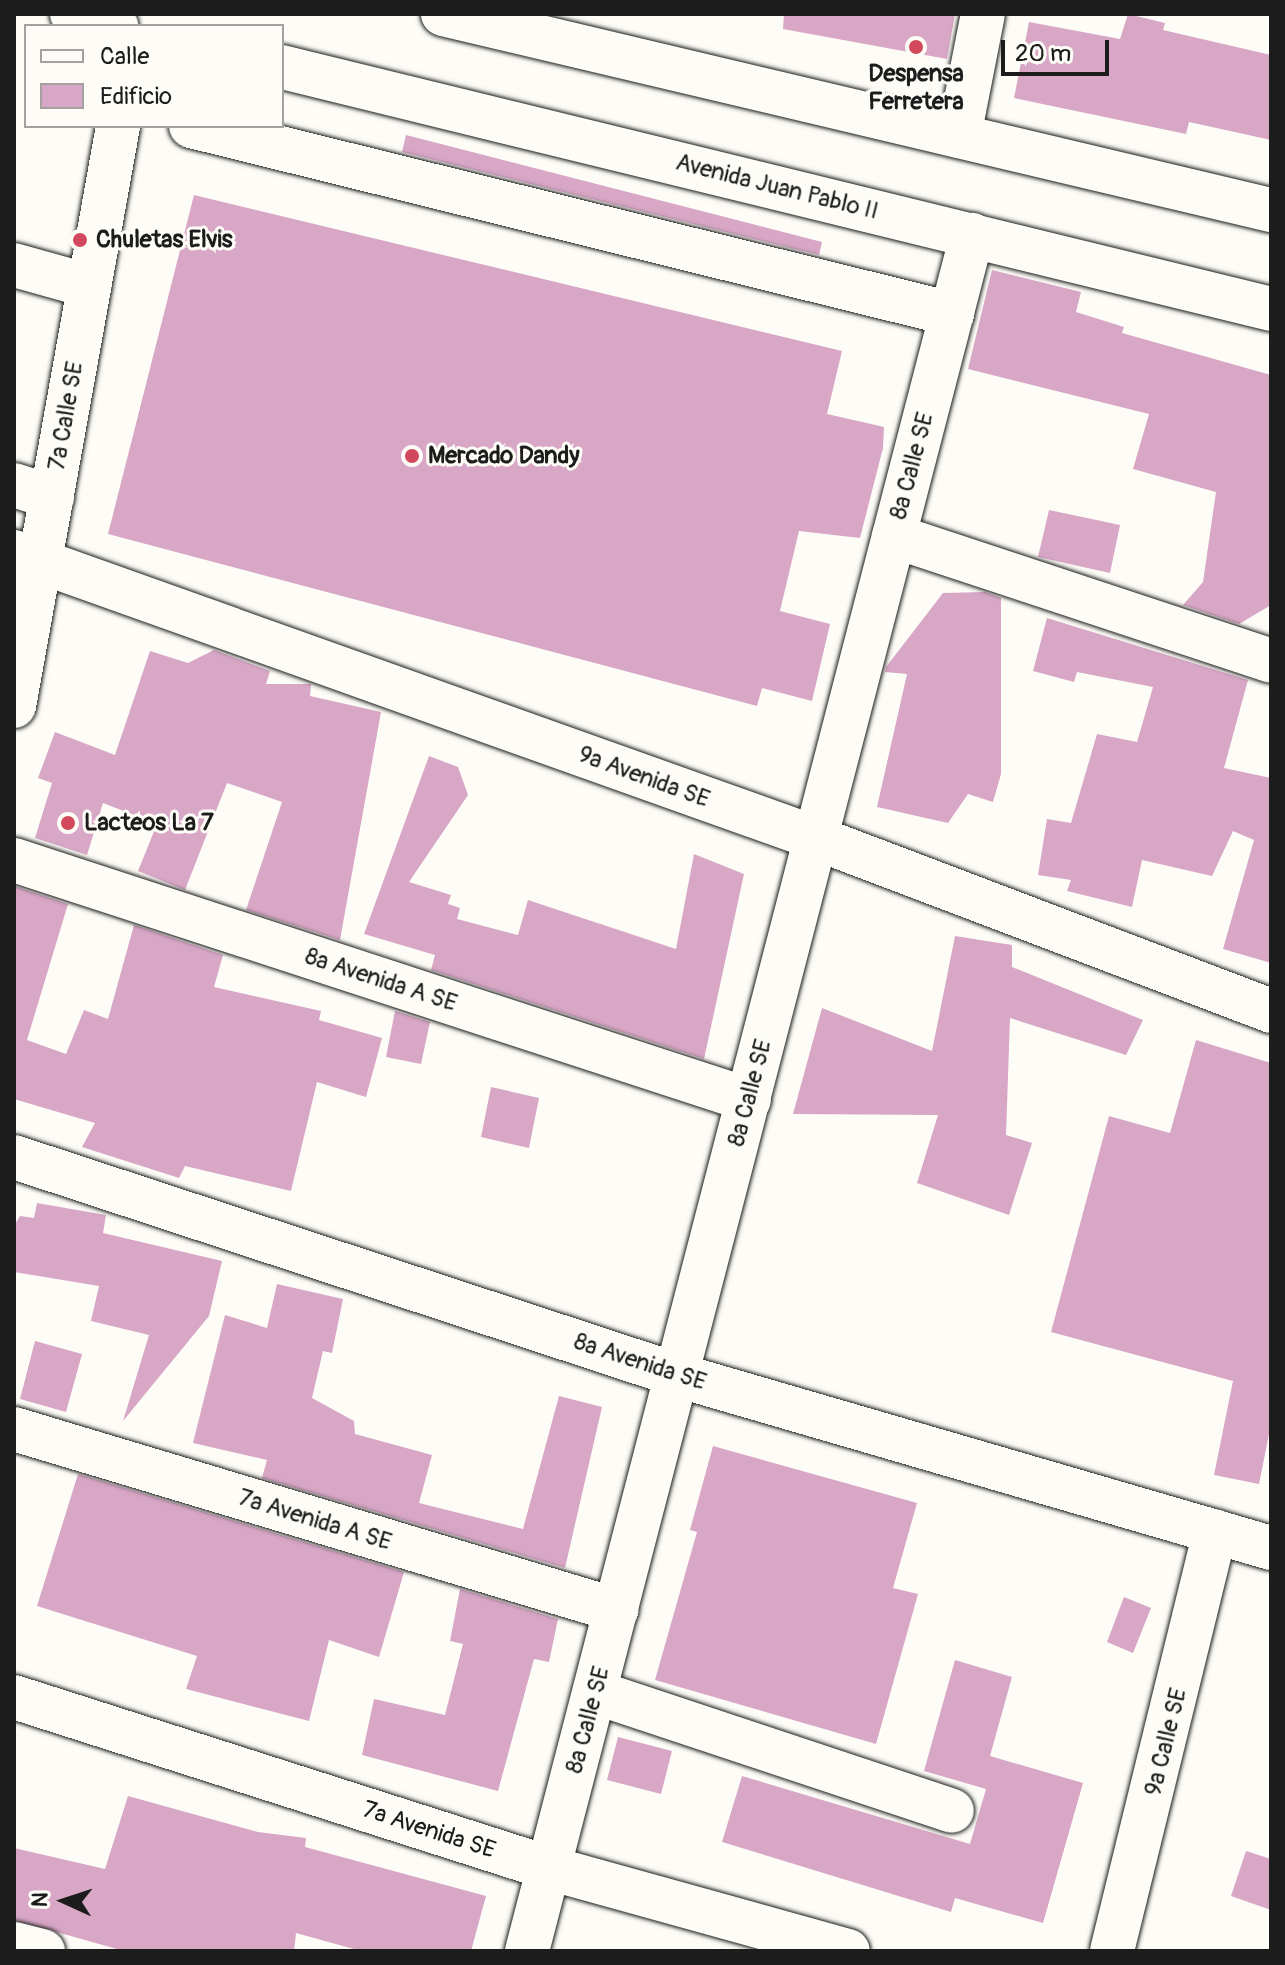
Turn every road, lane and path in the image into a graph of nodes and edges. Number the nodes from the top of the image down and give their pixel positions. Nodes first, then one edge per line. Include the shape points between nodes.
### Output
1 (72, 14) edge
2 (443, 14) edge
3 (983, 14) edge
4 (109, 24) edge
5 (284, 67) edge
6 (118, 128) edge
7 (199, 128) edge
8 (959, 136) junction
9 (1271, 210) edge
10 (972, 235) junction
11 (14, 265) edge
12 (89, 286) junction
13 (1271, 309) edge
14 (952, 314) junction
15 (33, 491) edge
16 (894, 536) junction
17 (27, 556) edge
18 (1271, 661) edge
19 (14, 706) edge
20 (816, 838) junction
21 (14, 860) edge
22 (1271, 1011) edge
23 (749, 1100) junction
24 (14, 1157) edge
25 (677, 1375) junction
26 (14, 1429) edge
27 (1215, 1531) junction
28 (1271, 1548) edge
29 (616, 1610) junction
30 (595, 1692) junction
31 (14, 1697) edge
32 (952, 1811) dead end
33 (549, 1868) junction
34 (14, 1944) edge
35 (43, 1951) edge
36 (527, 1951) edge
37 (848, 1951) edge
38 (1112, 1951) edge

1 - 4 main road
2 - 8 main road
3 - 8 main road
5 - 10 main road, Avenida Juan Pablo II
6 - 12 main road, 7a Calle SE
7 - 14 main road
8 - 9 main road
10 - 13 main road, Avenida Juan Pablo II
10 - 14 main road, 8a Calle SE
11 - 12 main road
12 - 15 main road, 7a Calle SE
14 - 16 main road, 8a Calle SE
15 - 17 main road, 7a Calle SE
16 - 18 main road
16 - 20 main road, 8a Calle SE
17 - 19 main road, 7a Calle SE
17 - 20 main road, 9a Avenida SE
20 - 22 main road, 9a Avenida SE
20 - 23 main road, 8a Calle SE
21 - 23 main road, 8a Avenida A SE
23 - 25 main road, 8a Calle SE
24 - 25 main road, 8a Avenida SE
25 - 27 main road, 8a Avenida SE
25 - 29 main road, 8a Calle SE
26 - 29 main road, 7a Avenida A SE
27 - 28 main road, 8a Avenida SE
27 - 38 main road, 9a Calle SE
29 - 30 main road, 8a Calle SE
30 - 32 main road
30 - 33 main road, 8a Calle SE
31 - 33 main road, 7a Avenida SE
33 - 36 main road, 8a Calle SE
33 - 37 main road, 7a Avenida SE
34 - 35 main road

